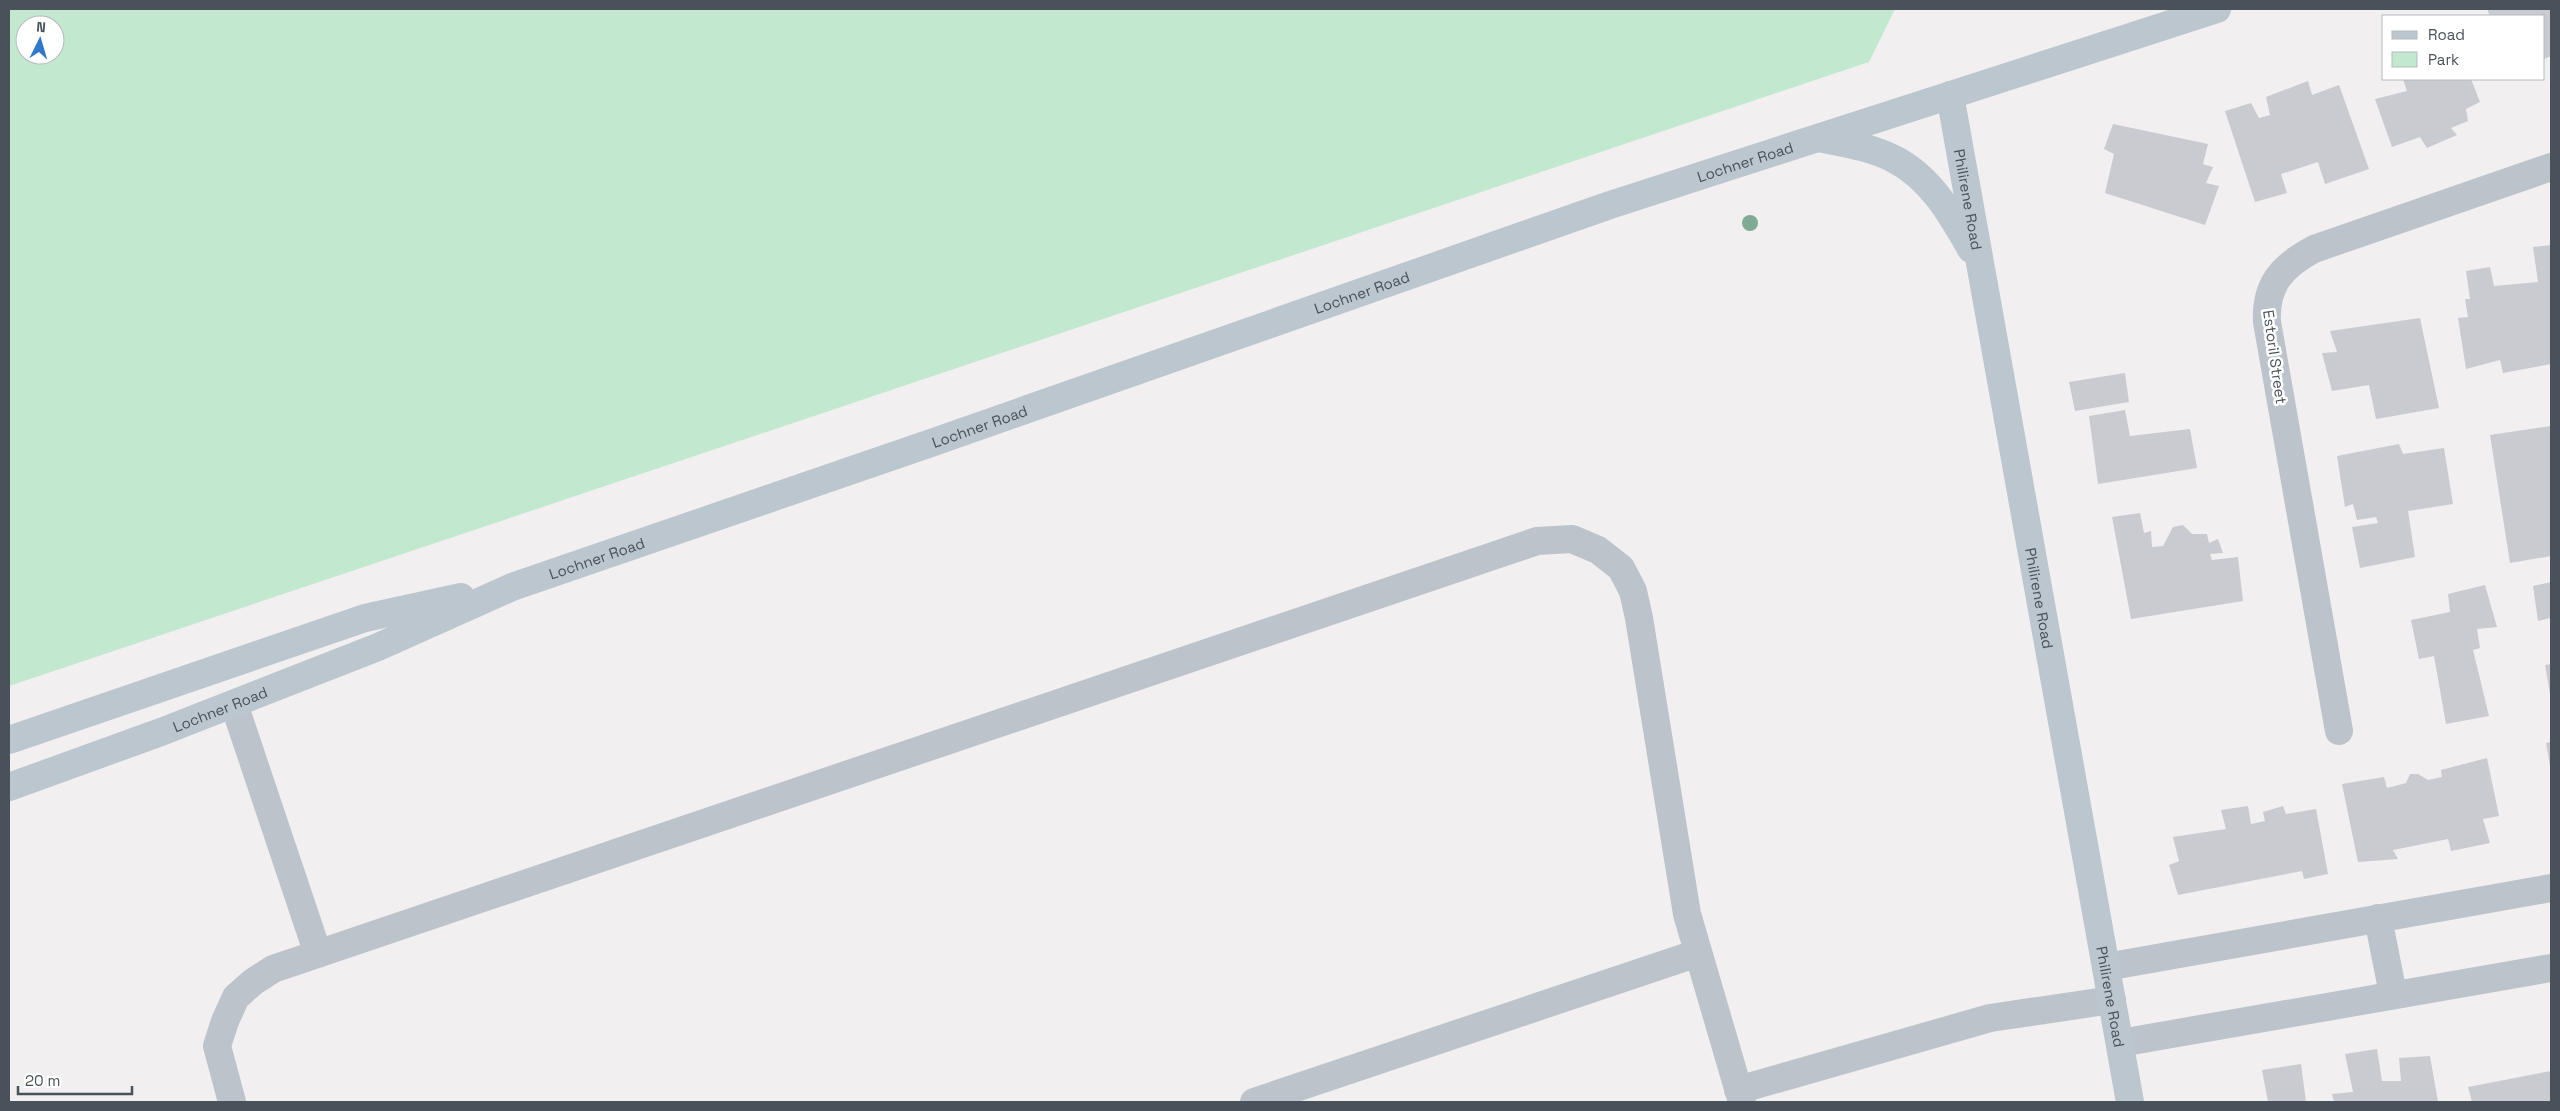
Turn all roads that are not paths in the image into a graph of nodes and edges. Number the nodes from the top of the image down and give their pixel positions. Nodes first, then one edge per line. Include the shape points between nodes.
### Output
1 (2217, 9) edge
2 (1950, 94) junction
3 (1819, 138) junction
4 (2551, 167) edge
5 (1981, 265) junction
6 (512, 587) junction
7 (234, 704) junction
8 (2339, 731) dead end
9 (9, 740) edge
10 (9, 786) edge
11 (2551, 888) edge
12 (2378, 918) junction
13 (1698, 953) junction
14 (318, 954) junction
15 (2106, 967) junction
16 (2551, 968) edge
17 (2393, 994) junction
18 (2112, 1000) junction
19 (2120, 1043) junction
20 (1740, 1096) edge
21 (232, 1102) edge
22 (1254, 1102) edge
23 (2130, 1102) edge

1 - 2 street, Lochner Road
2 - 3 street, Lochner Road
2 - 5 street, Philirene Road
3 - 5 street via 1893,159 1923,178 1948,209
3 - 6 street, Lochner Road via 1610,205
4 - 8 street, Estoril Street via 2314,249 2279,274 2271,291 2266,306 2267,322
5 - 15 street, Philirene Road
6 - 7 street, Lochner Road via 378,647
6 - 9 street, Lochner Road via 365,618
7 - 10 street, Lochner Road
7 - 14 street
11 - 12 street
12 - 15 street
12 - 17 street
13 - 14 street via 1687,914 1633,590 1622,568 1598,550 1572,539 1527,544
13 - 20 street
13 - 22 street
14 - 21 street via 273,969 236,997 217,1046
15 - 18 street, Philirene Road
16 - 17 street
17 - 19 street
18 - 19 street, Philirene Road
18 - 20 street via 1990,1018
19 - 23 street, Philirene Road

